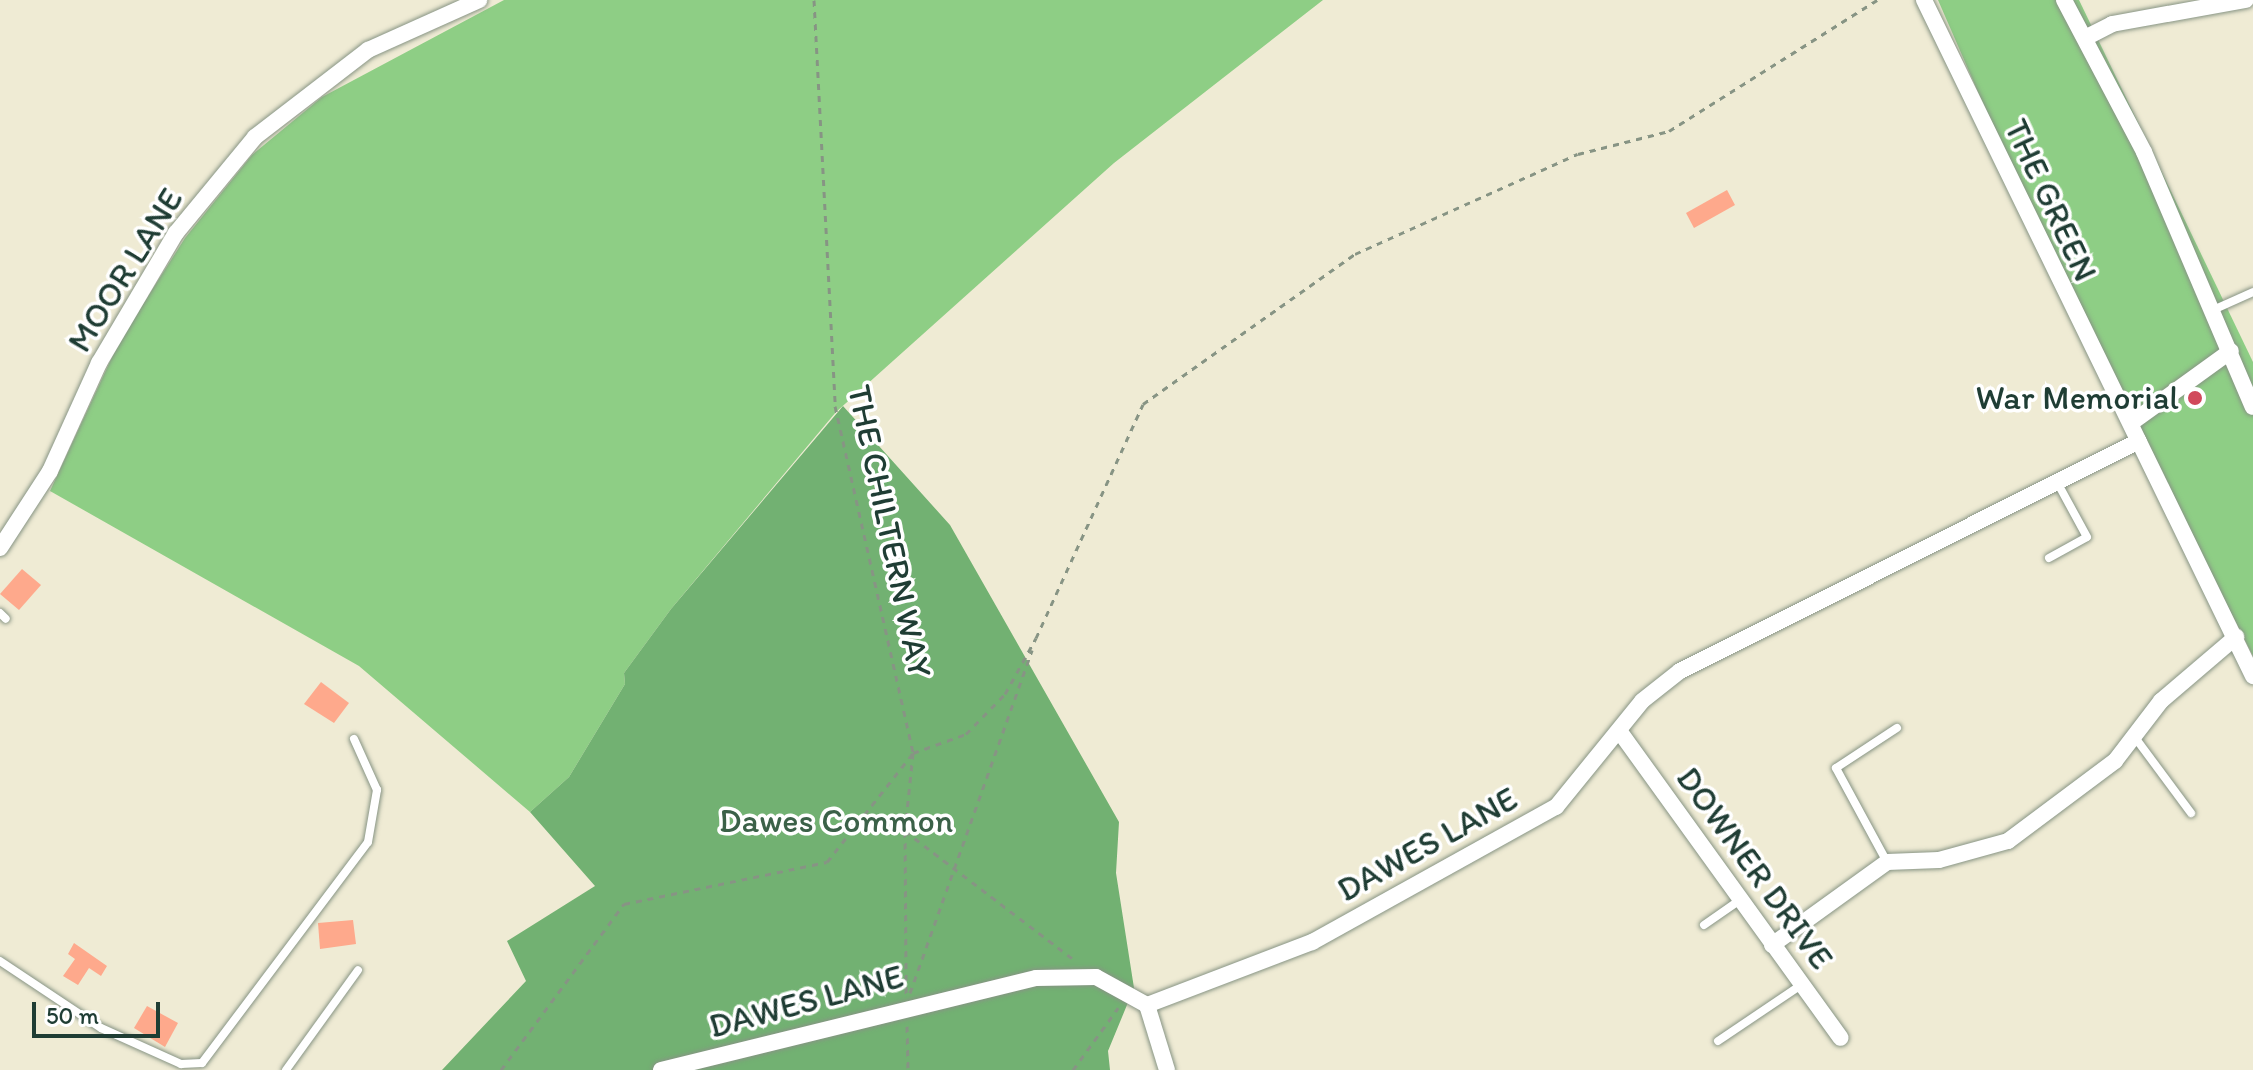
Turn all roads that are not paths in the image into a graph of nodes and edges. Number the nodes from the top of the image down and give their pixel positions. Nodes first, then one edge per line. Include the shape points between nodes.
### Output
1 (479, 0) edge
2 (1924, 0) edge
3 (2064, 0) edge
4 (2246, 0) edge
5 (2085, 38) junction
6 (2253, 292) edge
7 (2213, 310) junction
8 (2231, 351) junction
9 (2253, 407) edge
10 (2131, 423) junction
11 (2139, 441) junction
12 (2057, 482) junction
13 (0, 548) edge
14 (2049, 558) dead end
15 (2236, 637) junction
16 (2253, 676) edge
17 (1897, 728) dead end
18 (1620, 732) junction
19 (2134, 736) junction
20 (354, 739) dead end
21 (2191, 813) dead end
22 (1887, 862) junction
23 (1740, 900) junction
24 (1704, 925) dead end
25 (1772, 945) junction
26 (0, 961) edge
27 (358, 970) dead end
28 (1801, 985) junction
29 (1147, 1005) junction
30 (1841, 1038) dead end
31 (1718, 1041) dead end
32 (193, 1068) edge
33 (286, 1070) edge
34 (661, 1070) edge
35 (1167, 1070) edge

1 - 13 street, MOOR LANE via 368,50 255,137 176,233 99,363 50,471
2 - 10 street, THE GREEN via 2056,284
3 - 5 street
4 - 5 street via 2112,24
5 - 7 street
6 - 7 lane
7 - 8 street
8 - 9 street
8 - 10 street
10 - 11 street, THE GREEN
11 - 12 street, DAWES LANE
11 - 15 street, THE GREEN
12 - 14 lane via 2087,537
12 - 18 street, DAWES LANE via 1680,671 1642,701
15 - 16 street, THE GREEN
15 - 19 street via 2161,701
17 - 22 lane via 1836,768
18 - 23 street, DOWNER DRIVE
18 - 29 street, DAWES LANE via 1556,807 1312,942
19 - 21 lane
19 - 22 street via 2115,761 2008,841 1939,860
20 - 32 lane via 377,790 368,842 214,1050
22 - 25 street
23 - 24 lane
23 - 25 street, DOWNER DRIVE
25 - 28 street, DOWNER DRIVE
26 - 32 lane via 101,1028
27 - 33 lane
28 - 30 street, DOWNER DRIVE
28 - 31 lane
29 - 34 street, DAWES LANE via 1096,977 1036,978 906,1005
29 - 35 street

